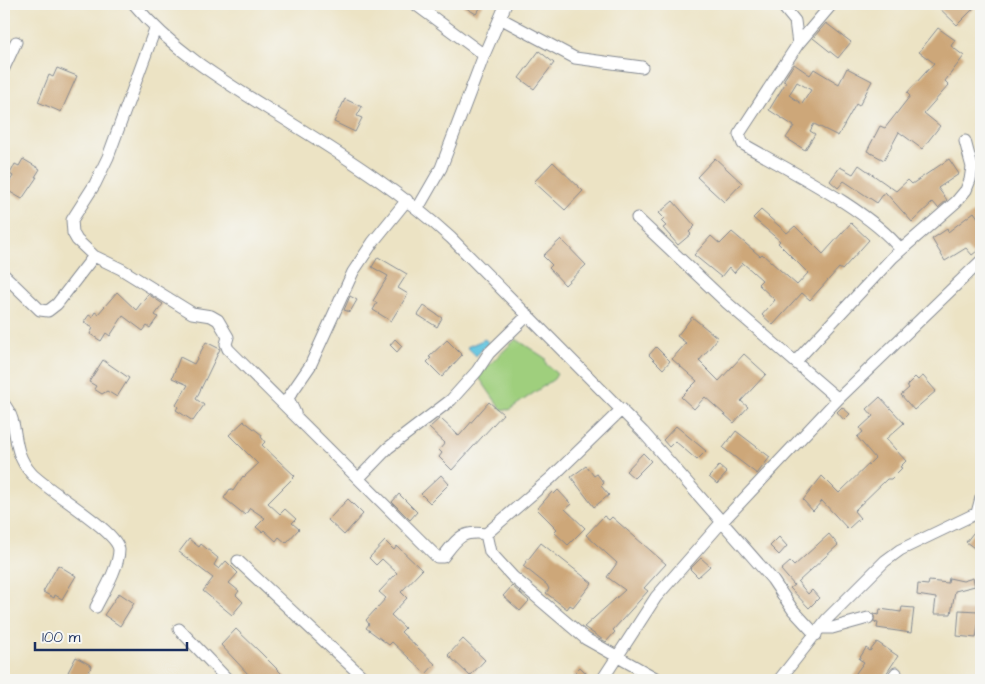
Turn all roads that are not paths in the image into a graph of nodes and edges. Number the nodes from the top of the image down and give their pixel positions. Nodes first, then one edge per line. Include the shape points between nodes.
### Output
1 (134, 4) edge
2 (415, 4) edge
3 (506, 4) edge
4 (781, 4) edge
5 (832, 4) edge
6 (500, 18) junction
7 (155, 29) junction
8 (16, 42) dead end
9 (798, 44) junction
10 (484, 55) junction
11 (642, 67) dead end
12 (4, 68) edge
13 (965, 141) dead end
14 (407, 200) junction
15 (418, 208) junction
16 (637, 218) dead end
17 (901, 250) junction
18 (94, 256) junction
19 (981, 261) edge
20 (4, 275) edge
21 (528, 315) junction
22 (796, 361) junction
23 (838, 399) junction
24 (4, 404) edge
25 (622, 409) junction
26 (299, 421) junction
27 (359, 478) junction
28 (981, 498) edge
29 (979, 514) edge
30 (721, 523) junction
31 (486, 534) junction
32 (238, 561) dead end
33 (96, 607) dead end
34 (868, 618) dead end
35 (180, 629) dead end
36 (818, 632) junction
37 (616, 657) junction
38 (362, 679) edge
39 (228, 680) edge
40 (602, 680) edge
41 (659, 680) edge
42 (779, 680) edge

1 - 7 street
2 - 10 street
3 - 6 street
4 - 9 street via 795,21
5 - 9 street
6 - 10 street
6 - 11 street via 575,58
7 - 14 street via 208,71 343,155
7 - 18 street via 108,157 72,220 72,233
8 - 12 street
9 - 17 street via 739,134 743,144 849,206 886,233
10 - 15 street via 441,168
13 - 17 street via 972,166 966,190
14 - 15 street
14 - 26 street via 353,272 310,366 288,398
15 - 21 street
16 - 22 street via 726,302
17 - 22 street
18 - 20 street via 48,311 40,310
18 - 26 street via 192,313 206,314 218,320 228,338 228,349
19 - 23 street
21 - 25 street
21 - 27 street via 489,353 451,400 388,448
22 - 23 street
23 - 30 street
24 - 33 street via 12,415 14,441 21,459 32,473 117,543 116,561
25 - 30 street via 680,471
25 - 31 street via 551,478
26 - 27 street
27 - 31 street via 440,558 462,535 472,532
28 - 29 street
29 - 36 street via 900,550 885,561
30 - 36 street via 772,579 793,610
30 - 37 street via 656,597
31 - 37 street via 490,552 502,567 586,639
32 - 38 street
34 - 36 street
35 - 39 street
36 - 42 street
37 - 40 street
37 - 41 street

